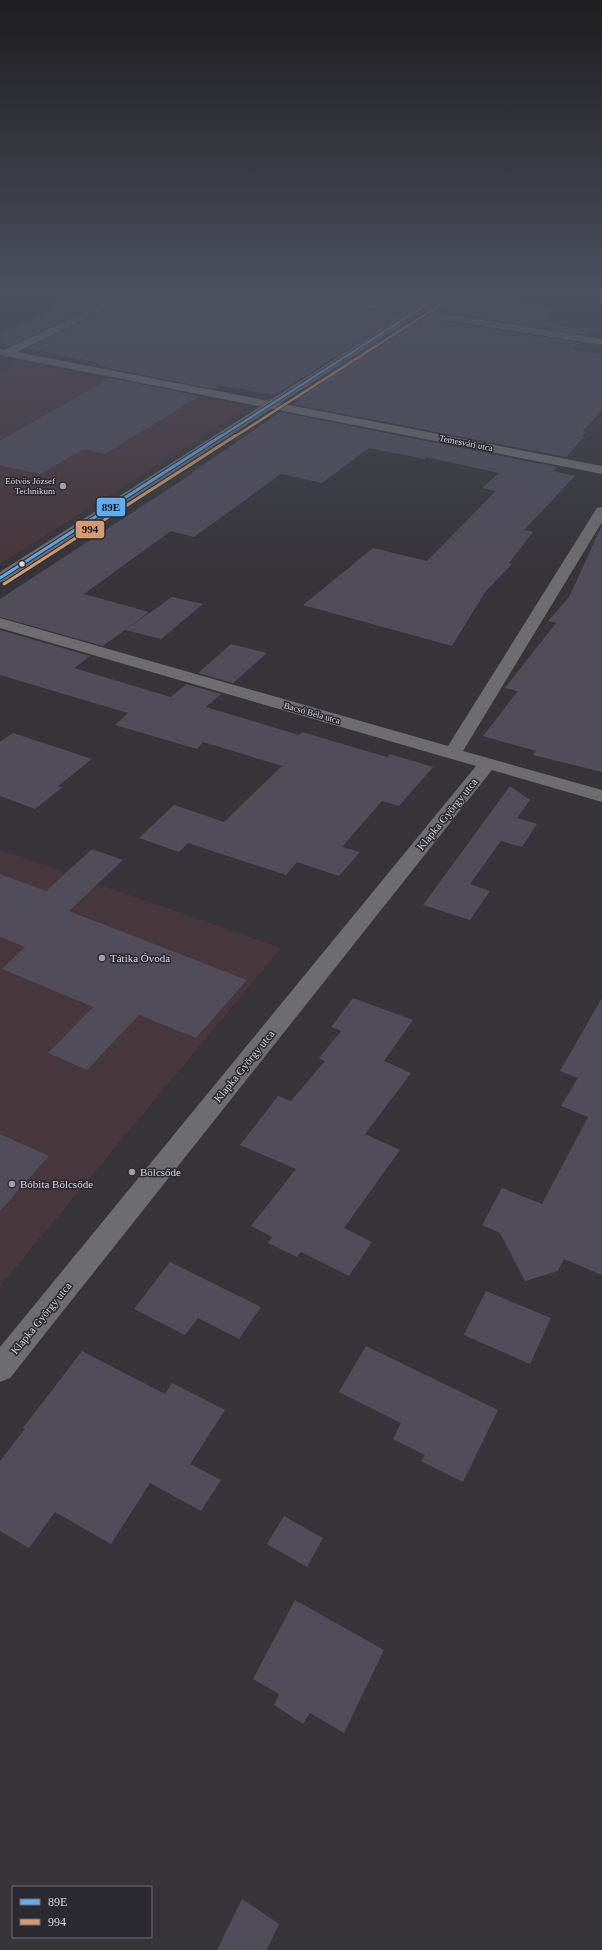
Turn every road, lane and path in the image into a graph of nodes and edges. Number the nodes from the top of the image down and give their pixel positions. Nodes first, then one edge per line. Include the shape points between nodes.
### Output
1 (170, 385) edge
2 (302, 385) edge
3 (272, 405) junction
4 (602, 469) edge
5 (602, 511) edge
6 (0, 578) edge
7 (0, 623) edge
8 (453, 753) junction
9 (488, 763) junction
10 (602, 796) edge
11 (0, 1369) edge

1 - 3 street, Temesvári utca
2 - 3 street
3 - 4 street, Temesvári utca
3 - 6 street
5 - 8 street
7 - 8 street, Bacsó Béla utca
8 - 9 street, Bacsó Béla utca
9 - 10 street, Bacsó Béla utca
9 - 11 street, Klapka György utca

